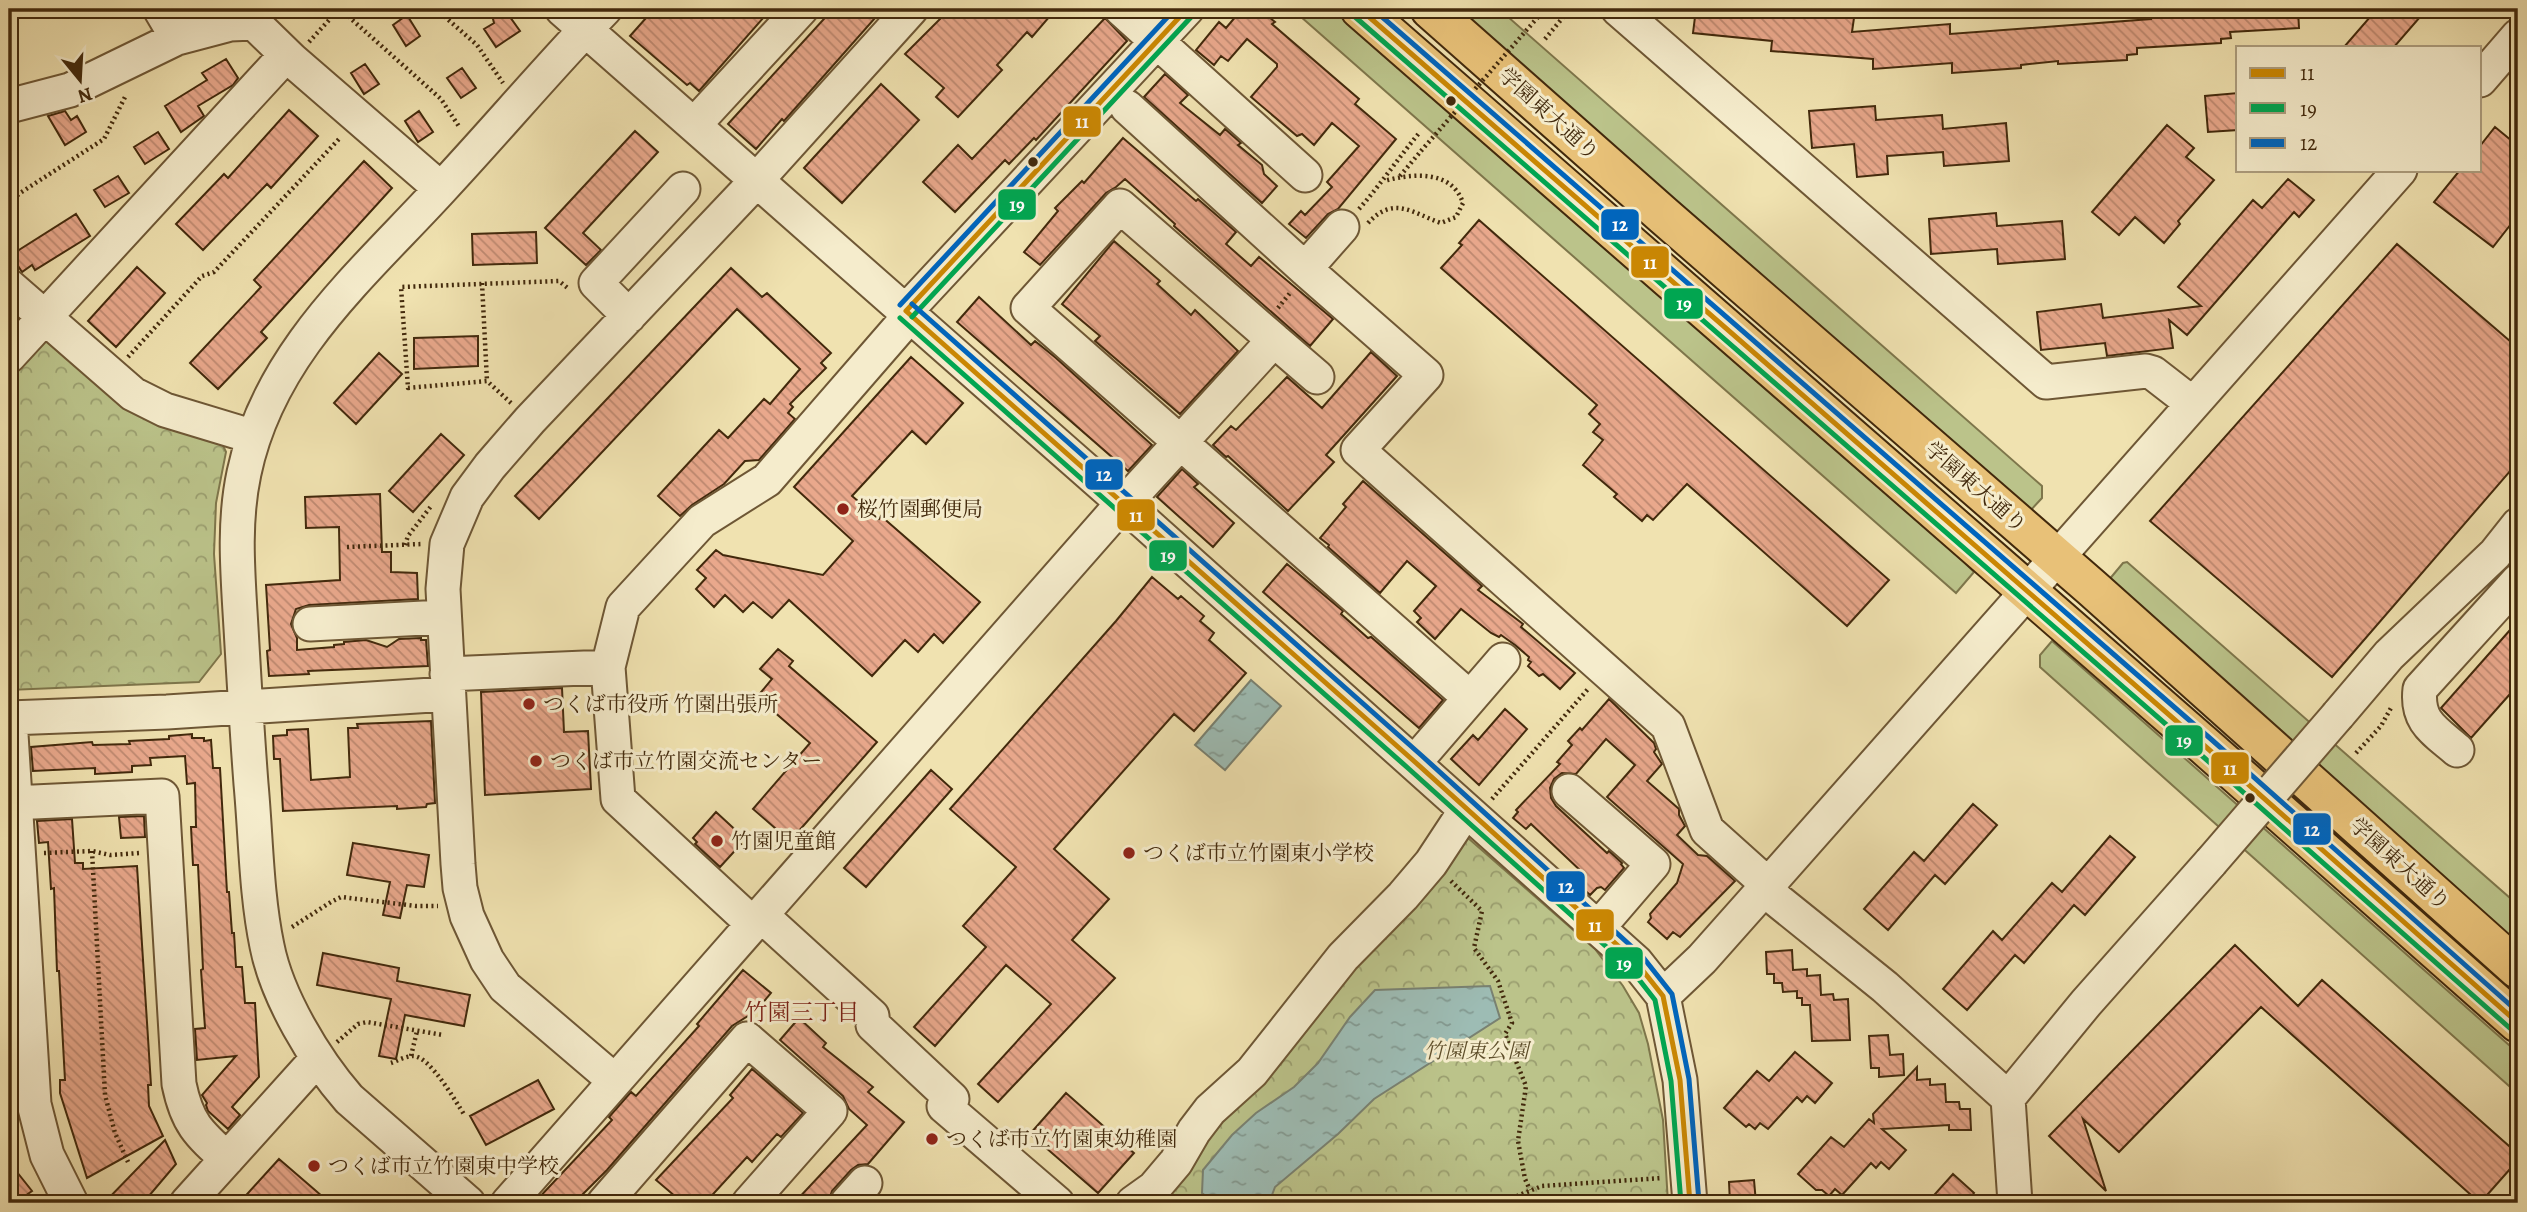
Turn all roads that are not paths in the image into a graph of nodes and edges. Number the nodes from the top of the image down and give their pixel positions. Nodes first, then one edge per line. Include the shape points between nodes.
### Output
1 (160, 9) edge
2 (801, 9) edge
3 (911, 9) edge
4 (1121, 9) edge
5 (1187, 9) edge
6 (1360, 9) edge
7 (1430, 9) edge
8 (1618, 9) edge
9 (584, 16) edge
10 (2518, 36) edge
11 (177, 38) junction
12 (1157, 41) junction
13 (289, 57) junction
14 (2482, 78) edge
15 (9, 106) edge
16 (1127, 107) dead end
17 (694, 125) junction
18 (2398, 172) edge
19 (1305, 175) dead end
20 (756, 180) junction
21 (441, 189) junction
22 (683, 189) dead end
23 (1351, 229) road end
24 (1305, 269) junction
25 (9, 286) edge
26 (629, 316) junction
27 (44, 317) junction
28 (902, 319) junction
29 (1267, 333) junction
30 (9, 356) edge
31 (1317, 377) dead end
32 (2193, 404) junction
33 (254, 437) junction
34 (1180, 442) junction
35 (1129, 497) junction
36 (2518, 525) edge
37 (2056, 557) junction
38 (2518, 581) edge
39 (2026, 591) junction
40 (443, 617) junction
41 (310, 624) dead end
42 (1503, 660) dead end
43 (608, 667) junction
44 (448, 684) junction
45 (1470, 698) junction
46 (245, 706) junction
47 (9, 718) edge
48 (2457, 750) dead end
49 (1415, 762) junction
50 (1569, 791) dead end
51 (12, 800) edge
52 (1458, 822) dead end
53 (1766, 887) junction
54 (752, 926) junction
55 (1598, 928) junction
56 (17, 939) edge
57 (2518, 970) edge
58 (1663, 996) junction
59 (18, 1009) edge
60 (2518, 1023) edge
61 (324, 1053) junction
62 (20, 1081) edge
63 (615, 1081) junction
64 (2008, 1098) junction
65 (227, 1159) junction
66 (1688, 1191) edge
67 (65, 1200) edge
68 (187, 1203) edge
69 (468, 1203) edge
70 (508, 1203) edge
71 (604, 1203) edge
72 (749, 1203) edge
73 (1057, 1203) edge
74 (1133, 1203) edge
75 (2015, 1203) edge

1 - 11 street
2 - 17 street
3 - 20 street
4 - 12 street
5 - 12 street
6 - 39 main road, 学園東大通り
7 - 37 main road, 学園東大通り
8 - 32 street via 2046,382 2146,371
9 - 17 street
9 - 21 street
10 - 14 street
11 - 13 street via 230,24 254,23
11 - 15 street via 70,90
12 - 19 street
12 - 28 street
13 - 21 street
13 - 27 street
16 - 24 street
17 - 20 street
18 - 32 street
20 - 26 street
20 - 28 street
21 - 33 street via 300,344
22 - 26 street via 596,283
23 - 24 street
24 - 53 street via 1426,375 1359,450 1668,726 1707,830
25 - 27 street
26 - 40 street via 530,420 467,497 447,544
27 - 30 street
27 - 33 street via 133,394 164,410
28 - 35 street
28 - 43 street via 767,480 702,521 623,607
29 - 31 street
29 - 34 street
29 - 34 street via 1120,206 1028,308
32 - 37 street
33 - 46 street via 237,511
34 - 35 street
34 - 45 street
35 - 49 street
35 - 54 street
36 - 64 street, bridge via 2495,554 2389,655
37 - 39 street
37 - 57 main road, 学園東大通り
38 - 48 street via 2420,689 2418,703 2424,722
39 - 53 street
39 - 60 main road, 学園東大通り
40 - 41 street
40 - 44 street
42 - 45 street
43 - 44 street
43 - 54 street via 618,799
44 - 46 street
44 - 63 street via 458,864 467,916 482,951 505,986
45 - 49 street
46 - 47 street
46 - 61 street via 267,949 285,998
47 - 51 street
49 - 55 street
50 - 55 street via 1653,864
51 - 56 street via 18,855
51 - 65 street via 162,796 181,1094 193,1126
52 - 74 street via 1431,863 1343,957 1252,1072 1210,1110 1169,1171
53 - 58 street
53 - 64 street
54 - 63 street
54 - 73 street via 872,1016 873,1025 952,1098 944,1106
55 - 58 street via 1636,962
56 - 59 street
58 - 66 street via 1680,1080
59 - 62 street
61 - 65 street
61 - 69 street via 349,1099
62 - 67 street
63 - 70 street
64 - 75 street
65 - 68 street
71 - 72 street via 747,1039 830,1111

